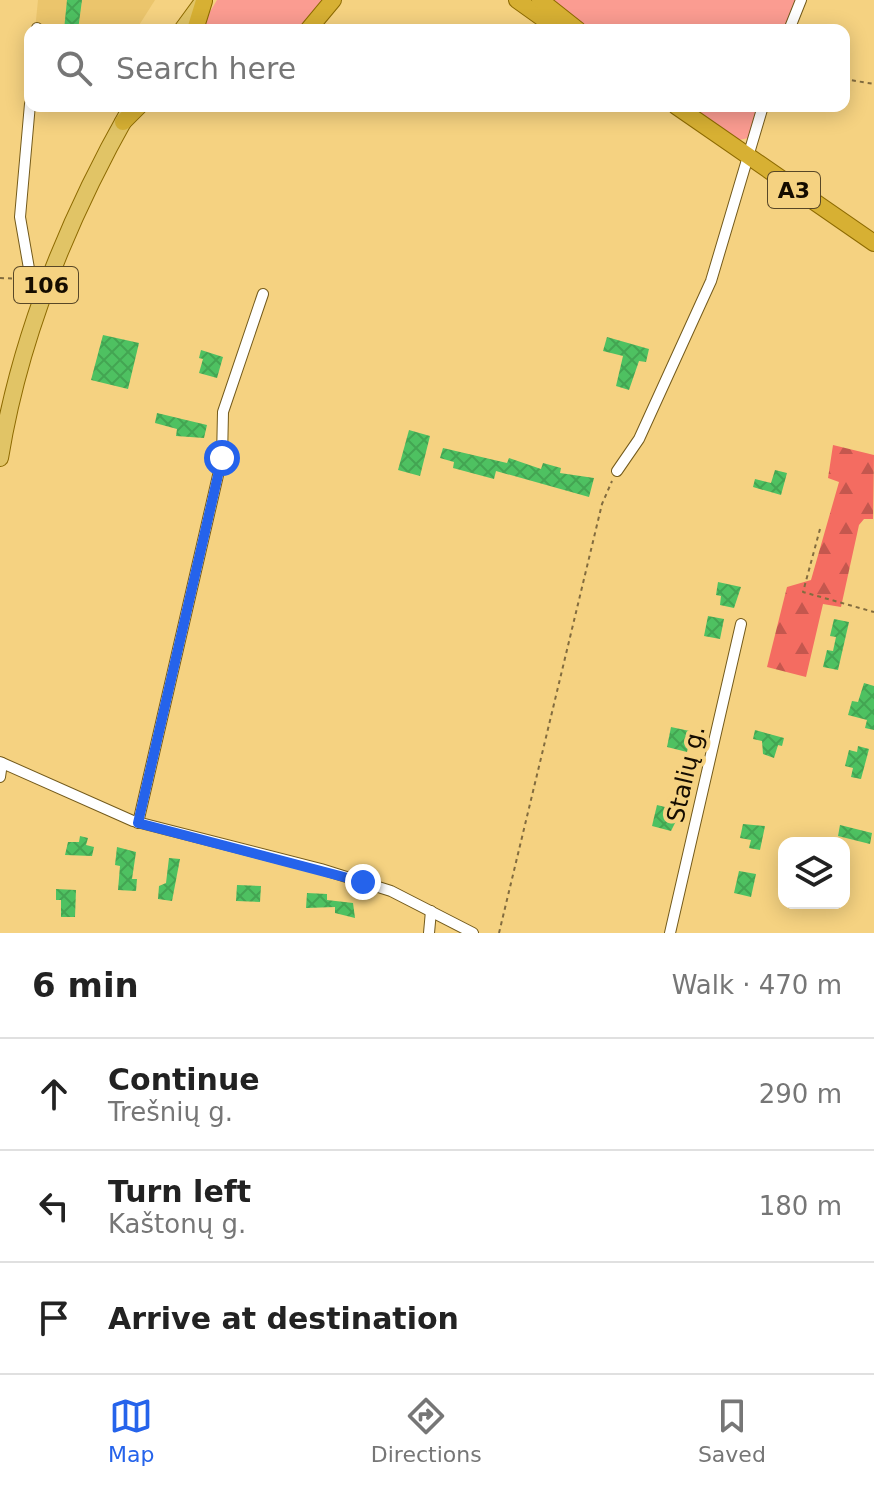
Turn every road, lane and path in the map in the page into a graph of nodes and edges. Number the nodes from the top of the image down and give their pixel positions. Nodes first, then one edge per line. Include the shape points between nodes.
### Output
1 (204, 0) edge
2 (333, 0) edge
3 (517, 0) edge
4 (540, 0) edge
5 (801, 0) edge
6 (186, 24) edge
7 (197, 24) edge
8 (313, 24) edge
9 (551, 24) edge
10 (570, 24) edge
11 (791, 24) edge
12 (850, 80) edge
13 (874, 84) edge
14 (29, 112) edge
15 (129, 112) edge
16 (133, 112) edge
17 (675, 112) edge
18 (684, 112) edge
19 (761, 112) edge
20 (123, 122) junction
21 (714, 136) junction
22 (747, 159) junction
23 (874, 243) edge
24 (0, 278) edge
25 (38, 284) junction
26 (263, 294) dead end
27 (0, 458) edge
28 (617, 471) joint
29 (820, 529) dead end
30 (874, 612) edge
31 (741, 624) dead end
32 (1, 762) edge
33 (0, 777) edge
34 (138, 823) junction
35 (431, 911) junction
36 (429, 933) edge
37 (473, 933) edge
38 (499, 933) edge
39 (670, 933) edge

1 - 6 main road
1 - 7 highway
2 - 8 highway
3 - 9 highway
4 - 10 highway
5 - 11 street
12 - 13 path
14 - 25 street via 20,217
15 - 20 main road, 106
16 - 20 highway
17 - 21 highway, A3
18 - 21 highway, A3
19 - 22 street
20 - 25 main road, 106
21 - 22 highway, A3
22 - 23 highway, A3
22 - 28 street via 711,281 639,439
24 - 25 path
25 - 27 main road, 106
26 - 34 street via 223,412 222,458
28 - 38 path via 602,504
29 - 30 path via 803,592
31 - 39 street, Stalių g.
32 - 33 street
32 - 34 street
34 - 35 street via 349,878
35 - 36 street
35 - 37 street

